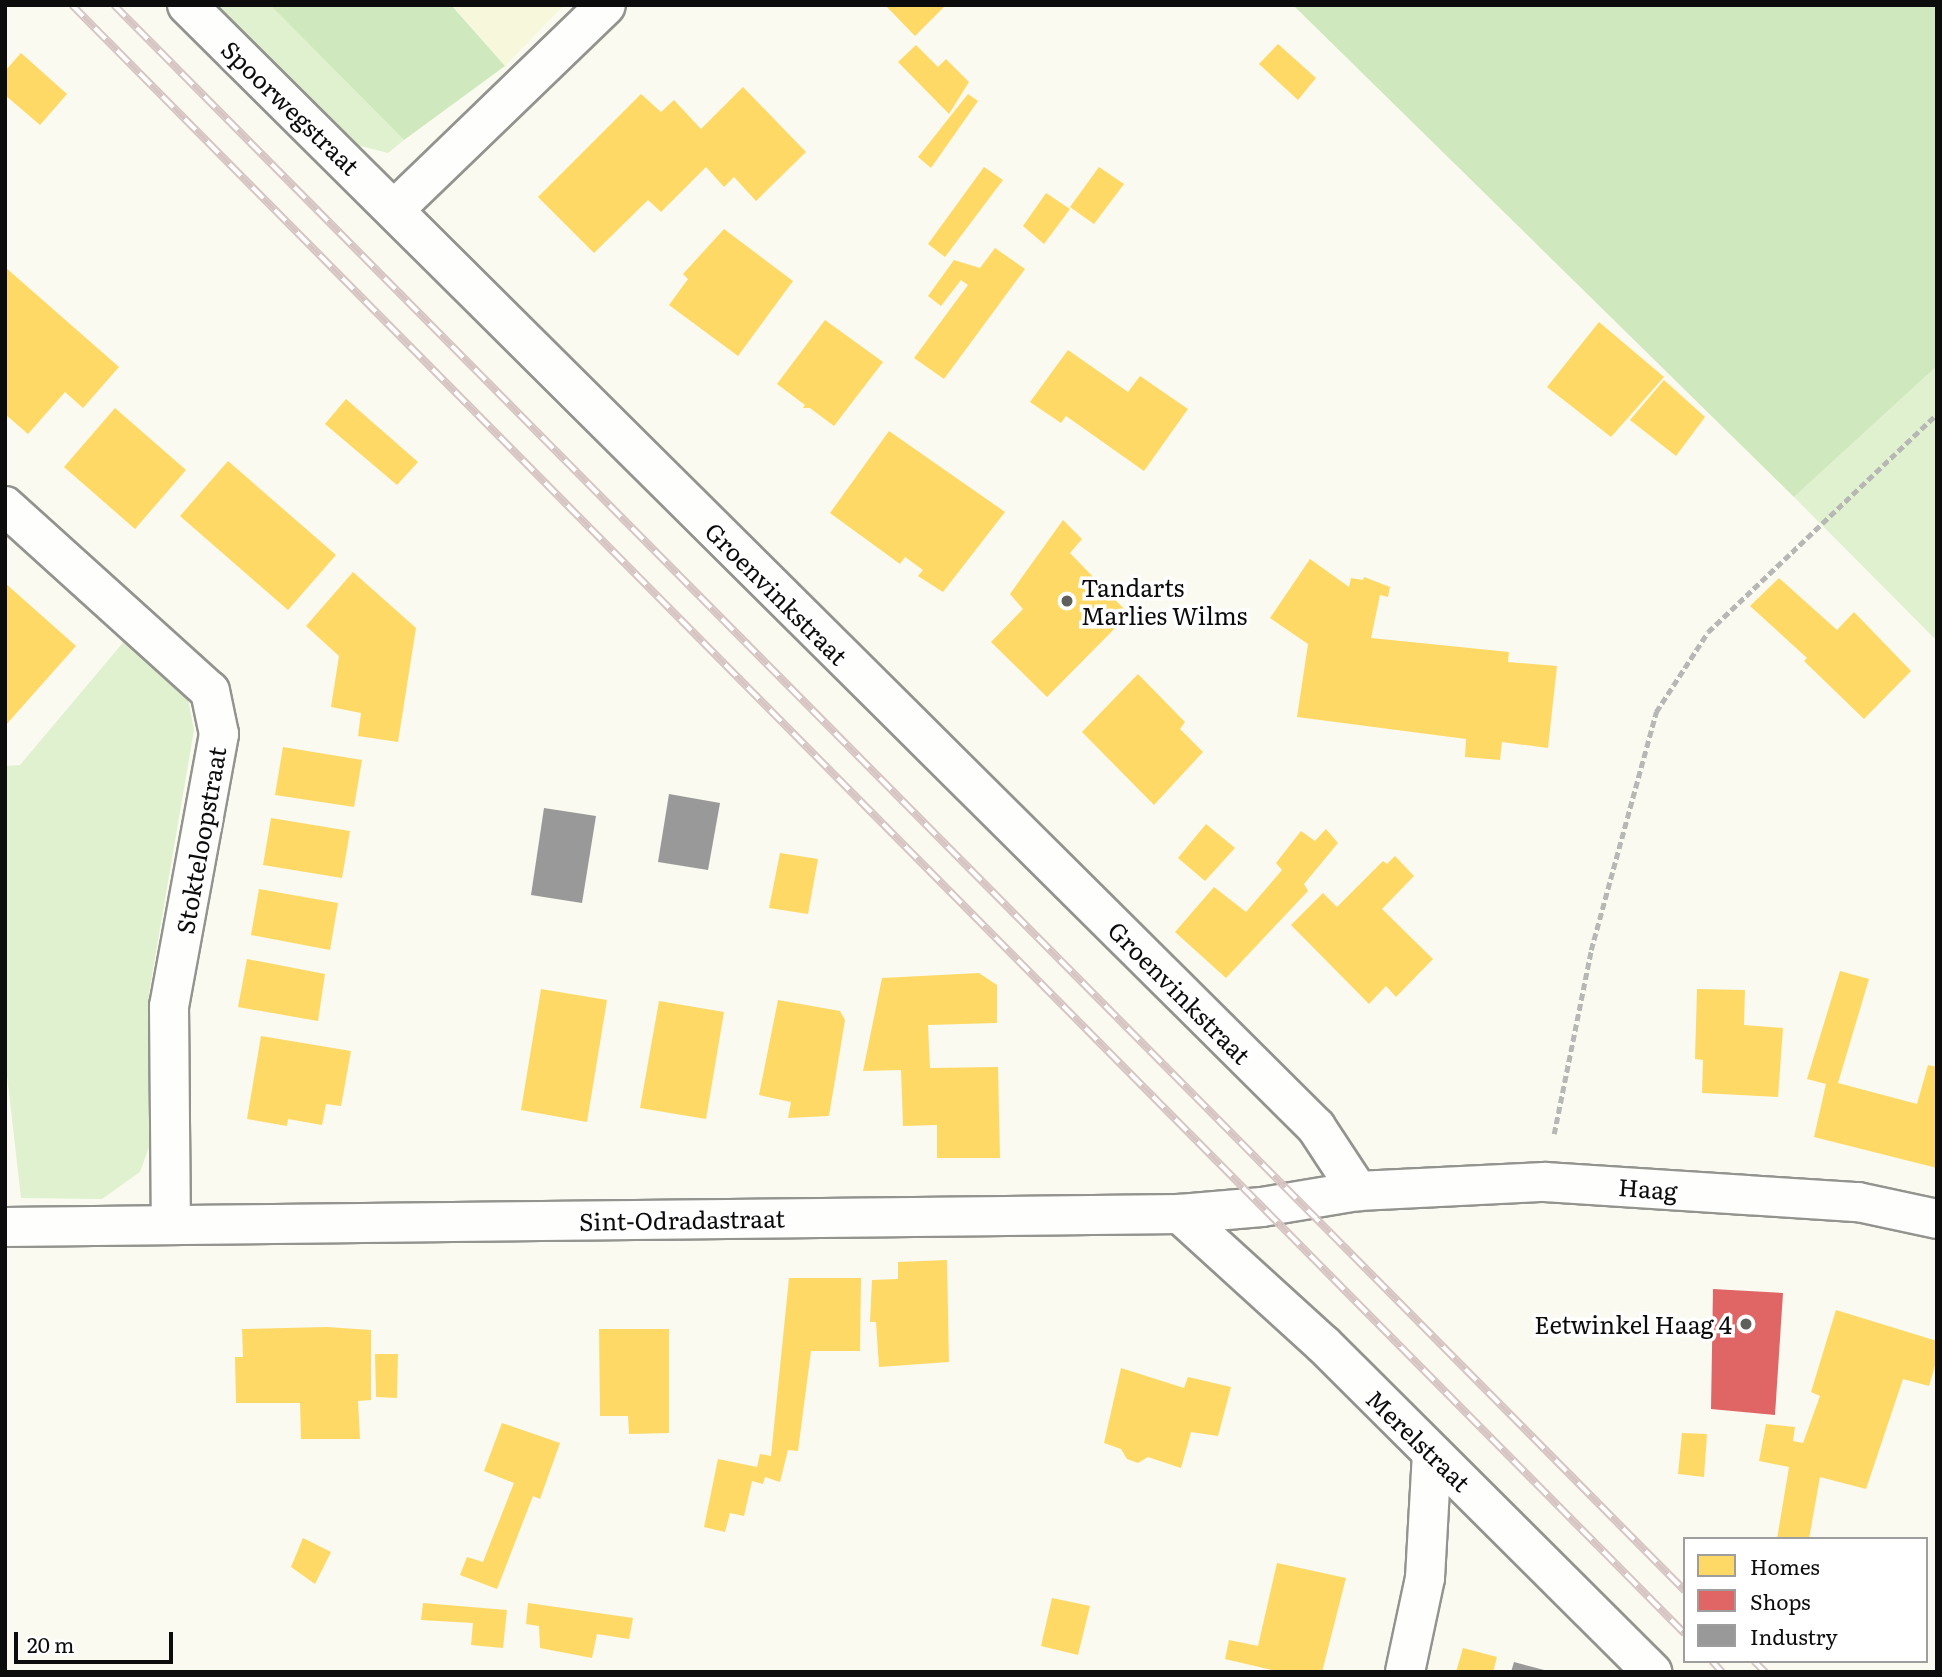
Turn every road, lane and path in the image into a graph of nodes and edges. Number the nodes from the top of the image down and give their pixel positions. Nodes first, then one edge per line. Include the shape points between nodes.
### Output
1 (187, 5) edge
2 (606, 5) edge
3 (395, 209) junction
4 (1937, 414) edge
5 (5, 506) edge
6 (1545, 1182) junction
7 (1358, 1191) junction
8 (1180, 1214) junction
9 (1937, 1219) edge
10 (171, 1223) junction
11 (5, 1227) edge
12 (1432, 1454) junction
13 (1405, 1672) edge
14 (1652, 1672) edge

1 - 3 street, Spoorwegstraat
2 - 3 street
3 - 7 street, Groenvinkstraat via 1316,1127
4 - 6 path via 1707,632 1656,712 1591,950
5 - 10 street, Stokteloopstraat via 210,691 219,734 169,1006
6 - 7 street, Haag
6 - 9 street, Haag via 1858,1202
7 - 8 street, Sint-Odradastraat via 1262,1207
8 - 10 street, Sint-Odradastraat
8 - 12 street, Merelstraat via 1323,1344
10 - 11 street, Sint-Odradastraat
12 - 13 street via 1425,1578
12 - 14 street, Merelstraat

